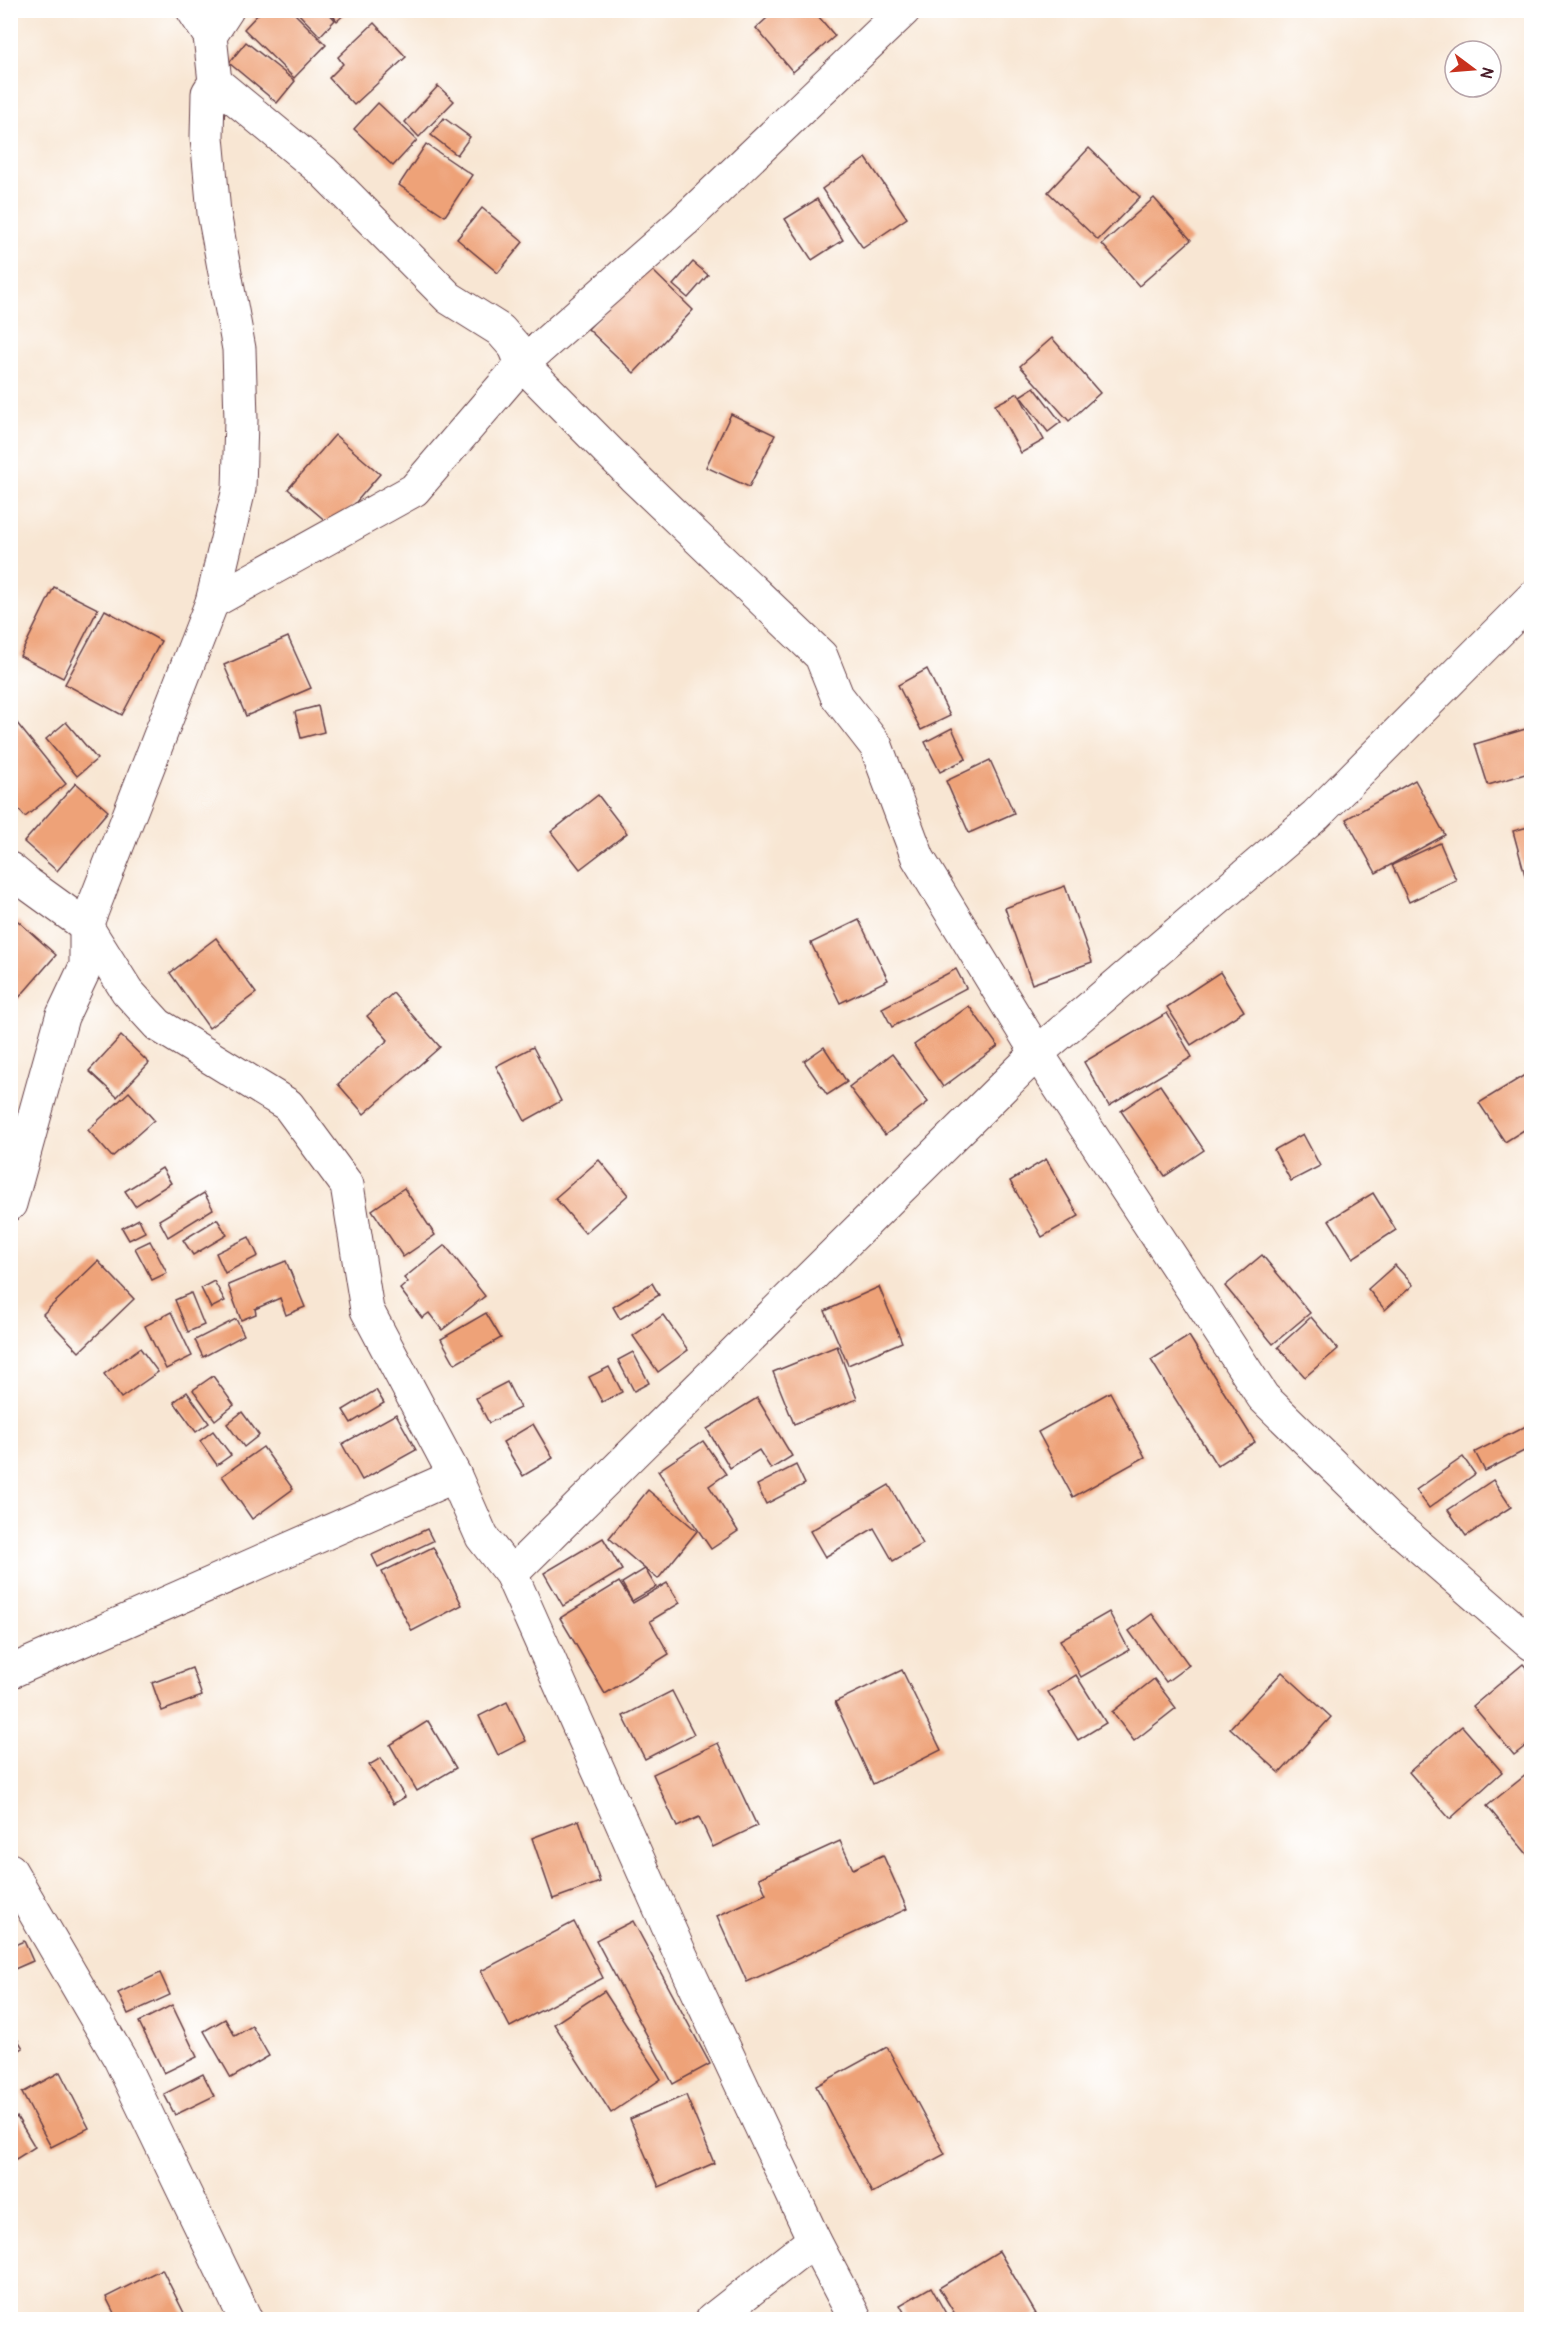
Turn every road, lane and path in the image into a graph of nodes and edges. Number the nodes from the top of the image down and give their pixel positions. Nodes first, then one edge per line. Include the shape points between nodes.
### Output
1 (904, 10) edge
2 (210, 19) edge
3 (214, 81) junction
4 (522, 364) junction
5 (1532, 598) edge
6 (212, 602) junction
7 (10, 869) edge
8 (86, 926) junction
9 (1037, 1053) junction
10 (10, 1204) edge
11 (454, 1476) junction
12 (511, 1574) junction
13 (1532, 1644) edge
14 (10, 1672) edge
15 (10, 1870) edge
16 (814, 2240) junction
17 (246, 2319) edge
18 (712, 2319) edge
19 (856, 2319) edge

1 - 4 street via 684,221
2 - 3 street
3 - 4 street via 324,172 449,298 500,330 515,347
3 - 6 street via 208,93 207,136 214,213 239,349 241,420 239,489
4 - 6 street via 414,490
4 - 9 street via 821,657 837,696 876,746 918,858
5 - 9 street via 1316,815
6 - 8 street
7 - 8 street
8 - 10 street via 86,966 62,1017
8 - 11 street via 127,991 158,1025 288,1105 347,1185 366,1310
9 - 12 street
9 - 13 street via 1263,1397 1390,1521
11 - 12 street via 482,1537
11 - 14 street
12 - 16 street via 678,1949
15 - 17 street via 120,2060
16 - 18 street
16 - 19 street

